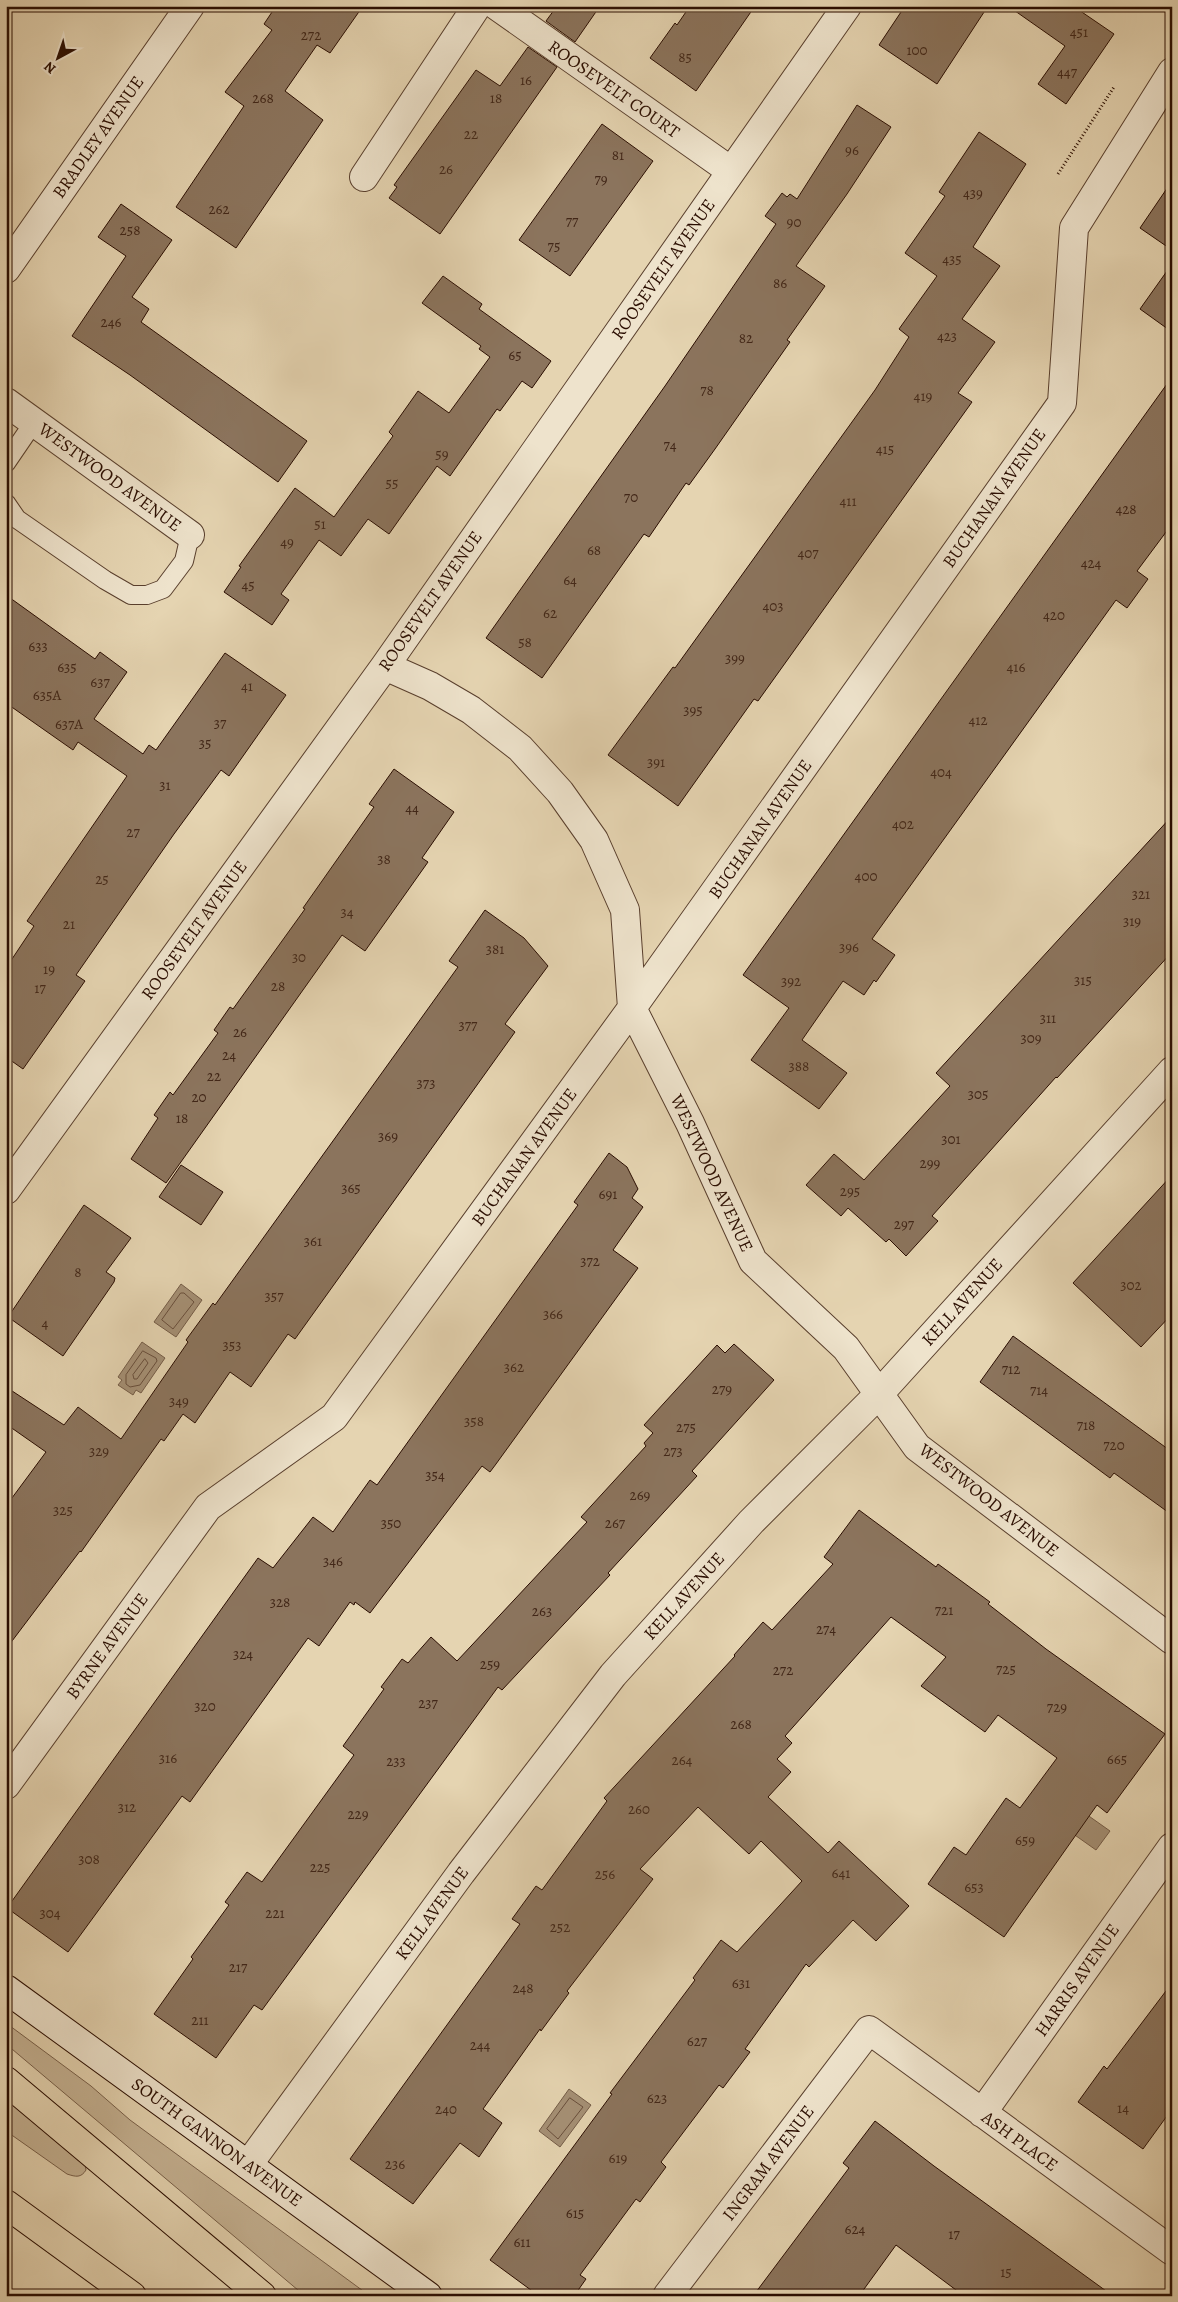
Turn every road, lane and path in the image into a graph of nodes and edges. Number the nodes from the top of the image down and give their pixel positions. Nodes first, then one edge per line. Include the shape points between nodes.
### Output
1 (190, 6) edge
2 (477, 6) edge
3 (497, 6) edge
4 (847, 6) edge
5 (1172, 72) edge
6 (1114, 87) dead end
7 (731, 171) junction
8 (1058, 174) dead end
9 (364, 177) dead end
10 (6, 269) edge
11 (6, 402) edge
12 (34, 422) junction
13 (6, 463) edge
14 (6, 503) edge
15 (190, 534) joint
16 (384, 666) junction
17 (632, 1008) junction
18 (1172, 1071) edge
19 (6, 1190) edge
20 (879, 1394) junction
21 (208, 1507) joint
22 (1172, 1640) edge
23 (6, 1785) edge
24 (1172, 1847) edge
25 (6, 1989) edge
26 (869, 2030) joint
27 (6, 2081) edge
28 (982, 2113) junction
29 (248, 2165) junction
30 (6, 2204) edge
31 (1172, 2251) edge
32 (132, 2296) edge
33 (262, 2296) edge
34 (428, 2296) edge
35 (667, 2296) edge

1 - 10 street, BRADLEY AVENUE
2 - 9 street
3 - 7 street, ROOSEVELT COURT
4 - 7 street, ROOSEVELT AVENUE
5 - 17 street, BUCHANAN AVENUE via 1074,228 1062,403
6 - 8 path
7 - 16 street, ROOSEVELT AVENUE
11 - 12 street, WESTWOOD AVENUE
12 - 13 lane
12 - 15 street, WESTWOOD AVENUE
14 - 15 lane via 17,519 131,595 147,595 163,589 184,561
16 - 17 street, WESTWOOD AVENUE via 430,686 471,710 520,748 560,792 594,840 625,910
16 - 19 street, ROOSEVELT AVENUE
17 - 20 street, WESTWOOD AVENUE via 754,1261 846,1348
17 - 21 street, BUCHANAN AVENUE via 334,1417
18 - 20 street, KELL AVENUE
20 - 22 street, WESTWOOD AVENUE via 917,1447
20 - 29 street, KELL AVENUE via 751,1522 613,1675 461,1873
21 - 23 street, BYRNE AVENUE
24 - 28 street, HARRIS AVENUE
25 - 29 street, SOUTH GANNON AVENUE
26 - 28 street, ASH PLACE
26 - 35 street, INGRAM AVENUE
27 - 33 highway
28 - 31 street, ASH PLACE
29 - 34 street, SOUTH GANNON AVENUE
30 - 32 highway

